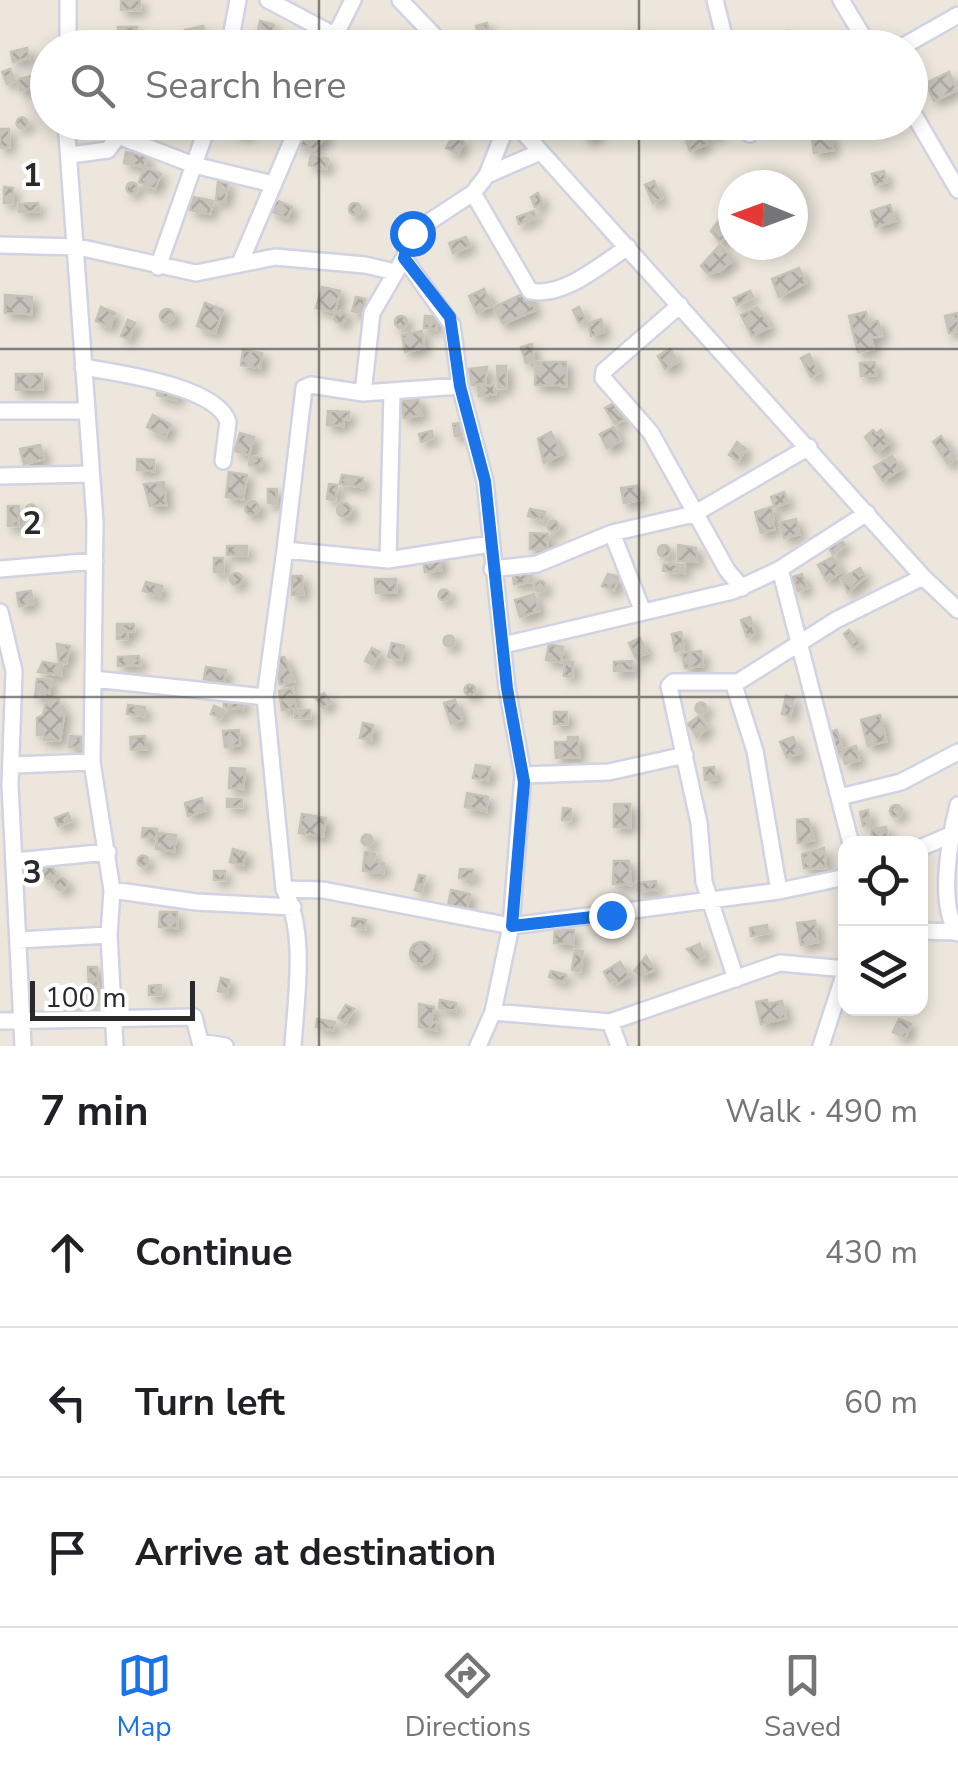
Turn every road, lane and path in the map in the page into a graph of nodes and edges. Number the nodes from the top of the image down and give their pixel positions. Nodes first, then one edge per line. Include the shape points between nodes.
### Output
1 (68, 0) edge
2 (268, 0) edge
3 (353, 0) edge
4 (400, 0) edge
5 (714, 0) edge
6 (841, 0) edge
7 (233, 2) edge
8 (958, 15) edge
9 (68, 30) edge
10 (231, 30) edge
11 (315, 30) edge
12 (338, 30) edge
13 (429, 30) edge
14 (722, 30) edge
15 (859, 30) edge
16 (928, 32) edge
17 (928, 139) edge
18 (68, 140) edge
19 (115, 140) edge
20 (128, 140) edge
21 (202, 140) edge
22 (292, 140) edge
23 (503, 140) edge
24 (528, 140) edge
25 (540, 152) junction
26 (70, 155) junction
27 (194, 165) junction
28 (486, 175) junction
29 (274, 184) junction
30 (958, 190) edge
31 (473, 193) junction
32 (0, 245) edge
33 (78, 247) junction
34 (628, 247) junction
35 (240, 263) junction
36 (400, 265) junction
37 (158, 267) junction
38 (680, 304) junction
39 (83, 366) junction
40 (460, 386) junction
41 (363, 392) junction
42 (392, 393) junction
43 (86, 410) junction
44 (0, 412) edge
45 (809, 447) junction
46 (223, 461) dead end
47 (92, 474) junction
48 (0, 476) edge
49 (866, 513) junction
50 (694, 514) junction
51 (612, 533) junction
52 (490, 544) junction
53 (286, 550) junction
54 (95, 560) junction
55 (388, 560) junction
56 (0, 569) edge
57 (492, 569) junction
58 (780, 569) junction
59 (922, 577) junction
60 (742, 588) junction
61 (958, 610) edge
62 (0, 612) edge
63 (643, 612) junction
64 (504, 645) junction
65 (801, 646) junction
66 (93, 678) junction
67 (733, 682) junction
68 (265, 697) junction
69 (958, 752) edge
70 (685, 755) junction
71 (92, 762) junction
72 (13, 766) junction
73 (524, 774) junction
74 (5, 785) edge
75 (840, 797) junction
76 (958, 805) edge
77 (954, 833) edge
78 (849, 836) edge
79 (928, 844) edge
80 (108, 852) junction
81 (15, 861) junction
82 (838, 879) edge
83 (8, 881) edge
84 (284, 889) junction
85 (112, 890) junction
86 (779, 891) junction
87 (711, 898) junction
88 (293, 907) junction
89 (512, 926) junction
90 (928, 931) edge
91 (957, 932) edge
92 (108, 934) junction
93 (18, 940) junction
94 (838, 968) edge
95 (736, 980) junction
96 (838, 994) edge
97 (492, 1012) junction
98 (0, 1021) edge
99 (22, 1022) junction
100 (113, 1022) junction
101 (610, 1022) junction
102 (23, 1046) edge
103 (116, 1046) edge
104 (225, 1046) edge
105 (293, 1046) edge
106 (478, 1046) edge
107 (619, 1046) edge
108 (821, 1046) edge

1 - 9 street
2 - 11 street
3 - 12 street
4 - 13 street
5 - 14 street
6 - 15 street
7 - 10 street
8 - 16 street
17 - 30 street
18 - 26 street
19 - 26 street via 108,150
20 - 27 street
21 - 27 street
22 - 29 street
23 - 28 street
24 - 25 street
25 - 28 street
25 - 34 street
26 - 33 street
27 - 29 street
27 - 37 street
28 - 31 street
29 - 35 street
31 - 34 street via 530,290 548,292 578,279
31 - 36 street via 415,228
32 - 33 street
33 - 37 street
33 - 39 street
34 - 38 street
35 - 36 street via 275,258
35 - 37 street via 196,273
36 - 40 street via 450,317
36 - 41 street via 369,323
38 - 45 street
38 - 50 street via 602,376 651,434
39 - 43 street
39 - 46 street via 214,402 228,422
40 - 42 street
40 - 52 street via 485,481
41 - 42 street
41 - 53 street via 304,388
42 - 55 street
43 - 44 street
43 - 47 street
45 - 49 street
45 - 50 street
47 - 48 street
47 - 54 street
49 - 58 street
49 - 59 street
50 - 51 street
50 - 60 street
51 - 57 street via 537,564
51 - 63 street
52 - 55 street
52 - 57 street
53 - 55 street
53 - 68 street
54 - 56 street
54 - 66 street
57 - 64 street
58 - 60 street
58 - 65 street
59 - 61 street
59 - 65 street via 836,620
60 - 63 street
62 - 72 street via 14,671
63 - 64 street
64 - 73 street
65 - 67 street
65 - 75 street
66 - 68 street
66 - 71 street
67 - 70 street via 670,684
67 - 86 street via 754,752
68 - 84 street
69 - 75 street via 901,782
70 - 73 street via 609,772
70 - 87 street
71 - 72 street
71 - 80 street
72 - 74 street
73 - 89 street
74 - 81 street
75 - 78 street
76 - 77 street
77 - 79 street
77 - 91 street via 950,914
80 - 81 street
80 - 85 street
81 - 83 street
82 - 86 street
83 - 93 street
84 - 88 street
84 - 89 street via 334,892
85 - 88 street
85 - 92 street
86 - 87 street
87 - 89 street
87 - 95 street
88 - 105 street
89 - 97 street
90 - 91 street
92 - 93 street
92 - 100 street
93 - 99 street
94 - 95 street via 790,962
95 - 101 street
96 - 108 street
97 - 101 street
97 - 106 street
98 - 99 street
99 - 100 street
99 - 102 street
100 - 103 street
100 - 104 street via 194,1017 200,1042
101 - 107 street

